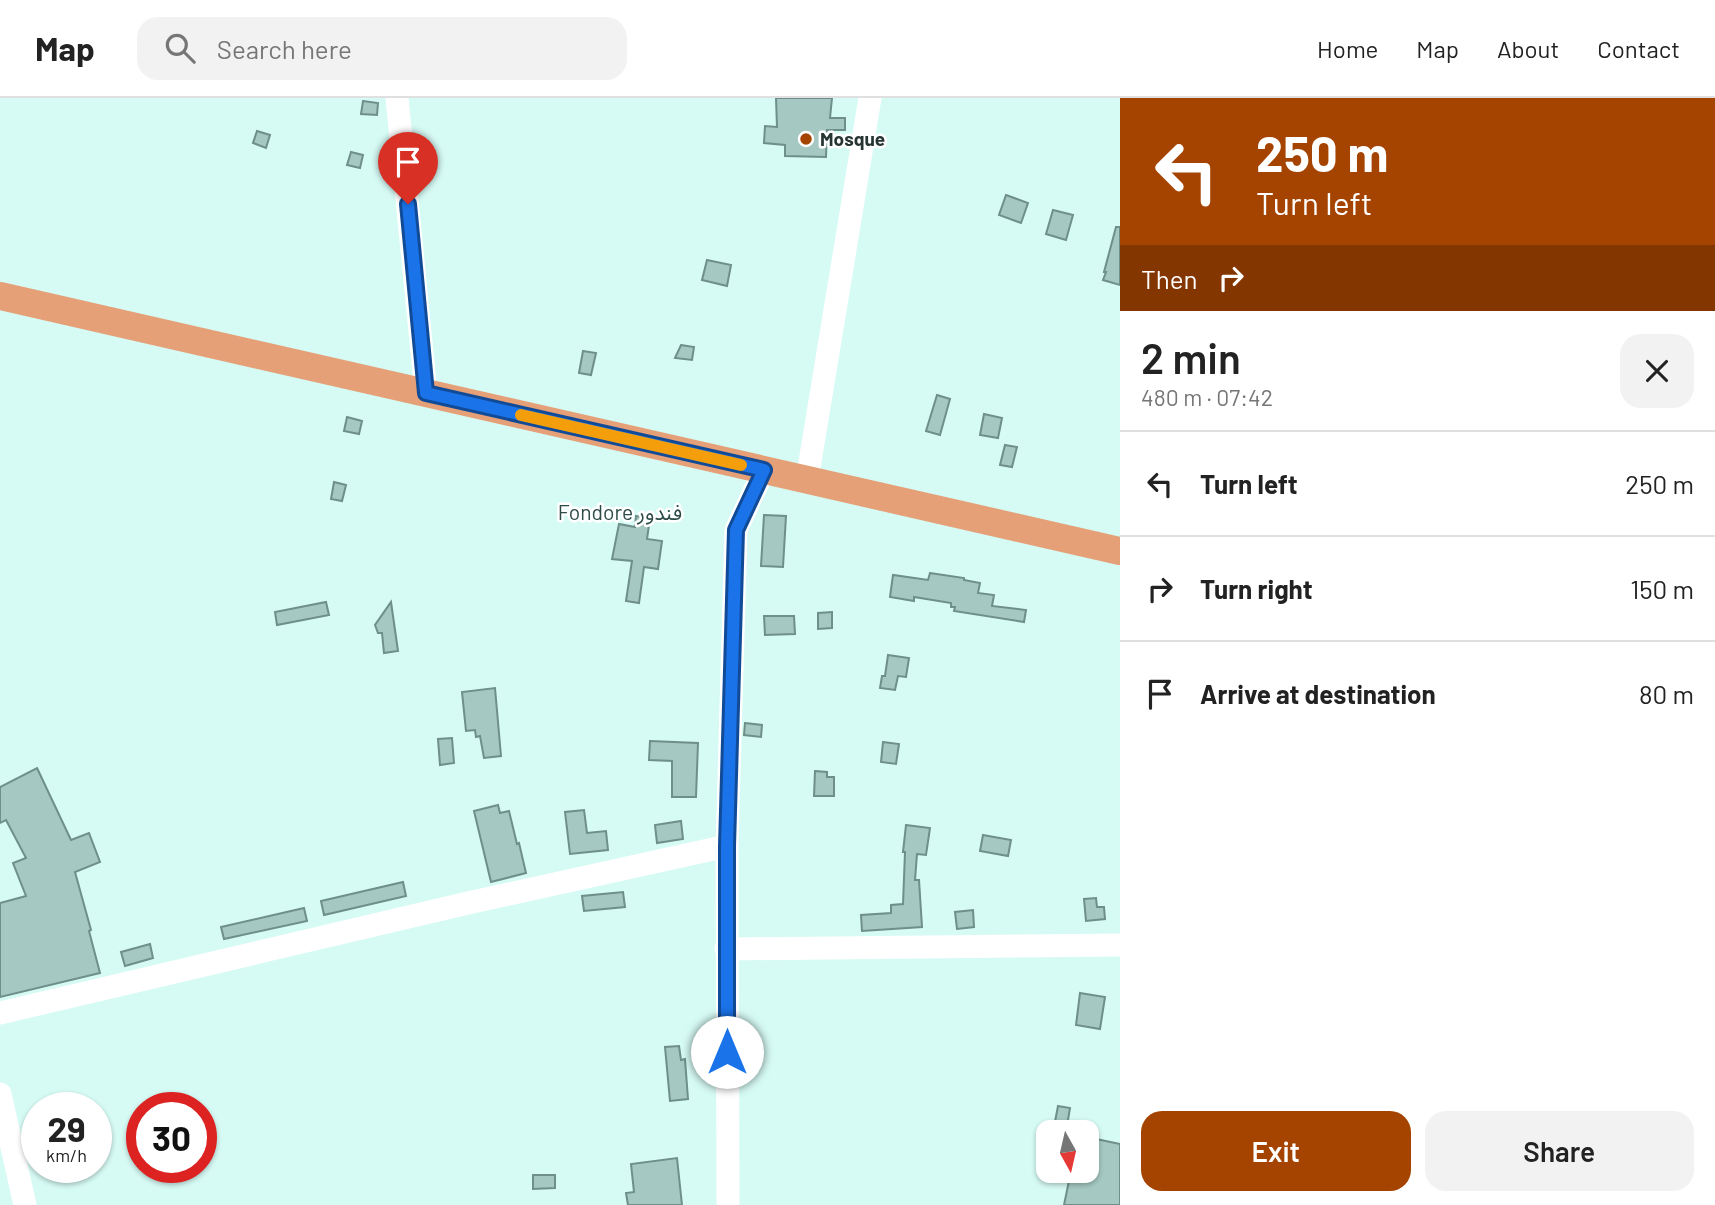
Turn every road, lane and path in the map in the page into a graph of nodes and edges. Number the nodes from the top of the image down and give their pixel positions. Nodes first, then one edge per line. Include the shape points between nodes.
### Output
1 (397, 98) edge
2 (870, 98) edge
3 (0, 296) edge
4 (426, 393) junction
5 (764, 470) junction
6 (807, 480) junction
7 (1120, 551) edge
8 (727, 846) junction
9 (1120, 945) edge
10 (726, 949) junction
11 (0, 1013) edge
12 (0, 1094) edge
13 (25, 1205) edge
14 (728, 1205) edge

1 - 4 street
2 - 6 street
3 - 4 main road
4 - 5 main road
5 - 6 main road
5 - 8 street via 736,530
6 - 7 main road
8 - 10 street
8 - 11 street
9 - 10 street
10 - 14 street
12 - 13 street

